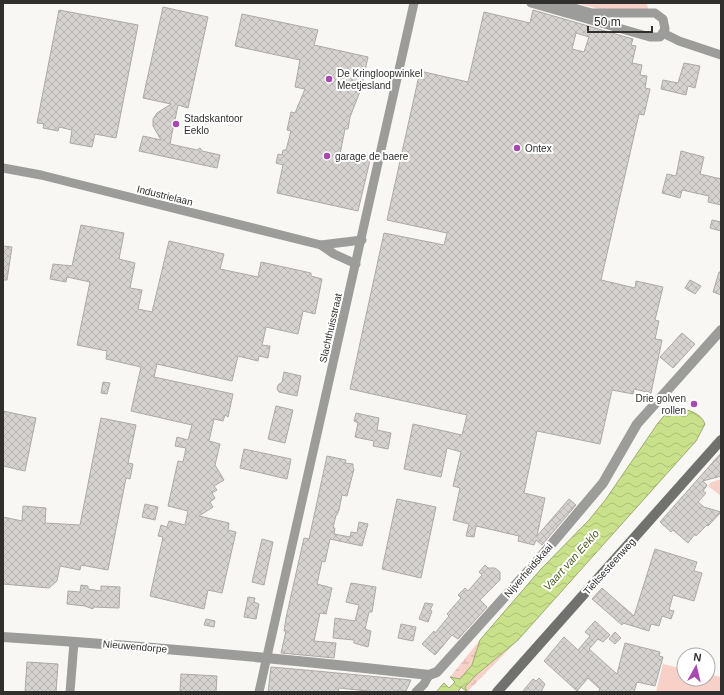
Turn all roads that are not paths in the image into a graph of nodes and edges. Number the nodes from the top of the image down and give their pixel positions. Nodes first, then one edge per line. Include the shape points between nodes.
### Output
1 (414, 3) edge
2 (531, 3) edge
3 (556, 3) edge
4 (663, 33) junction
5 (721, 55) edge
6 (3, 168) edge
7 (362, 240) junction
8 (322, 245) junction
9 (356, 264) junction
10 (721, 330) edge
11 (721, 440) edge
12 (3, 637) edge
13 (74, 642) junction
14 (267, 657) junction
15 (429, 675) junction
16 (70, 692) edge
17 (259, 692) edge
18 (416, 692) edge
19 (497, 692) edge

1 - 7 street, Slachthuisstraat
2 - 4 street via 650,37 660,37
3 - 4 street via 592,13 655,13 665,24
4 - 5 street via 679,42
6 - 8 street, Industrielaan via 41,175
7 - 8 street, Industrielaan
7 - 9 street, Slachthuisstraat
8 - 9 street, Industrielaan via 334,254
9 - 14 street, Slachthuisstraat
10 - 15 street, Nijverheidskaai via 637,424 603,483 538,560 437,672
11 - 19 main road, Tieltsesteenweg
12 - 13 street, Nieuwendorpe
13 - 14 street, Nieuwendorpe
13 - 16 street
14 - 15 street
14 - 17 street, Slachthuisstraat
15 - 18 street

